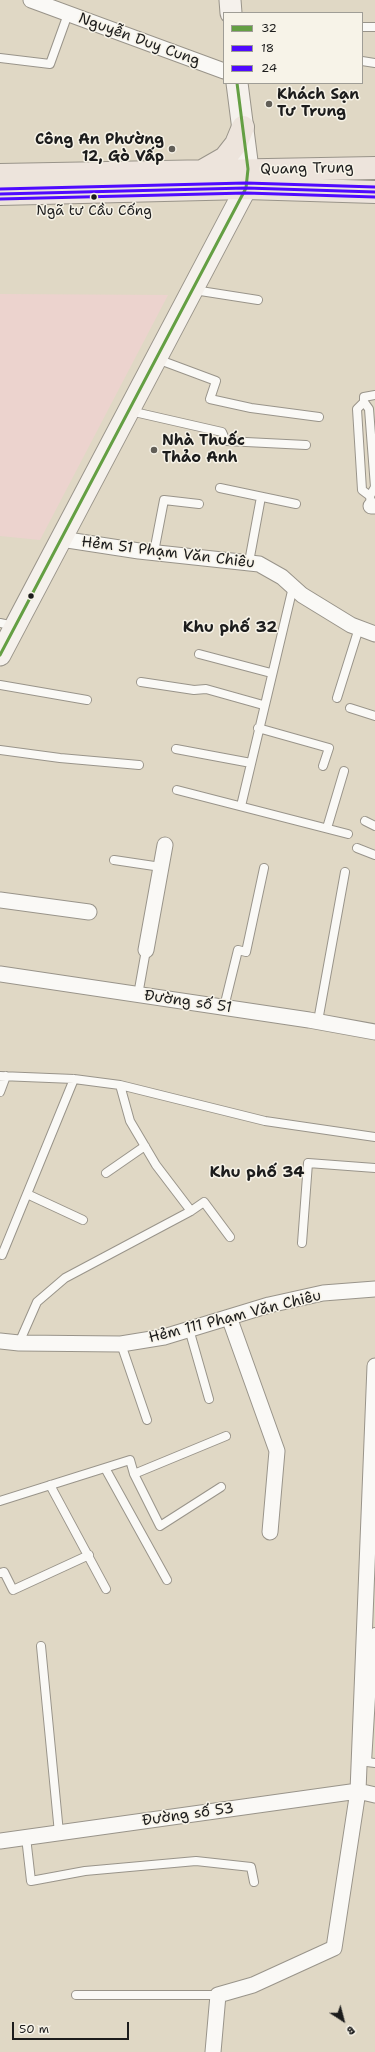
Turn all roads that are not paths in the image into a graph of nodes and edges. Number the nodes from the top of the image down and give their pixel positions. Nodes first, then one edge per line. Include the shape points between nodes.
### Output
1 (31, 0) edge
2 (230, 0) edge
3 (231, 12) edge
4 (68, 14) junction
5 (363, 27) edge
6 (374, 28) dead end
7 (0, 58) edge
8 (363, 61) edge
9 (375, 63) edge
10 (223, 71) edge
11 (238, 84) edge
12 (243, 127) junction
13 (375, 168) edge
14 (204, 170) junction
15 (0, 175) edge
16 (247, 179) junction
17 (375, 192) edge
18 (0, 194) edge
19 (193, 290) junction
20 (258, 300) dead end
21 (156, 359) junction
22 (375, 394) edge
23 (364, 402) junction
24 (129, 411) junction
25 (320, 417) dead end
26 (306, 445) dead end
27 (360, 452) junction
28 (372, 452) junction
29 (220, 488) dead end
30 (261, 497) junction
31 (372, 503) edge
32 (199, 504) dead end
33 (296, 504) dead end
34 (61, 539) junction
35 (154, 552) junction
36 (249, 562) junction
37 (293, 587) junction
38 (8, 624) edge
39 (360, 628) junction
40 (375, 634) edge
41 (199, 654) dead end
42 (0, 655) edge
43 (271, 673) junction
44 (141, 682) dead end
45 (0, 686) edge
46 (337, 698) dead end
47 (87, 700) dead end
48 (263, 705) junction
49 (350, 708) dead end
50 (375, 716) edge
51 (258, 728) junction
52 (176, 749) dead end
53 (0, 750) edge
54 (250, 763) junction
55 (139, 765) dead end
56 (323, 766) dead end
57 (344, 771) dead end
58 (177, 790) dead end
59 (241, 806) junction
60 (365, 821) dead end
61 (375, 826) edge
62 (327, 828) junction
63 (348, 834) dead end
64 (165, 844) dead end
65 (357, 848) dead end
66 (375, 855) edge
67 (114, 860) dead end
68 (161, 867) junction
69 (264, 868) dead end
70 (345, 872) dead end
71 (0, 900) edge
72 (89, 912) dead end
73 (146, 950) joint
74 (0, 974) edge
75 (138, 995) junction
76 (224, 1007) junction
77 (318, 1022) junction
78 (375, 1032) edge
79 (3, 1076) edge
80 (74, 1079) junction
81 (120, 1086) junction
82 (0, 1092) edge
83 (375, 1137) edge
84 (145, 1146) junction
85 (375, 1168) edge
86 (106, 1174) dead end
87 (27, 1194) junction
88 (191, 1211) junction
89 (83, 1220) dead end
90 (230, 1237) dead end
91 (302, 1243) dead end
92 (2, 1254) dead end
93 (375, 1289) edge
94 (229, 1317) junction
95 (189, 1329) junction
96 (0, 1341) edge
97 (19, 1343) junction
98 (121, 1344) junction
99 (375, 1366) edge
100 (374, 1392) edge
101 (209, 1399) dead end
102 (147, 1420) dead end
103 (226, 1436) dead end
104 (105, 1468) junction
105 (134, 1474) junction
106 (50, 1485) junction
107 (221, 1487) dead end
108 (0, 1501) edge
109 (270, 1532) dead end
110 (89, 1555) junction
111 (0, 1573) edge
112 (167, 1580) dead end
113 (106, 1589) dead end
114 (375, 1632) edge
115 (41, 1646) dead end
116 (375, 1763) edge
117 (358, 1792) junction
118 (375, 1794) edge
119 (59, 1833) junction
120 (26, 1837) junction
121 (0, 1841) edge
122 (254, 1882) dead end
123 (218, 1994) junction
124 (76, 1995) dead end
125 (213, 2052) edge

1 - 4 street, Nguyễn Duy Cung
2 - 3 main road
4 - 7 lane via 50,64
4 - 10 street, Nguyễn Duy Cung
5 - 6 lane
8 - 9 lane
11 - 12 main road
12 - 14 main road via 236,144 225,158
12 - 16 main road
13 - 16 main road, Quang Trung
14 - 15 main road, Quang Trung
14 - 16 main road, Quang Trung
16 - 17 main road, Quang Trung
16 - 18 main road, Quang Trung
16 - 19 main road
19 - 20 lane
19 - 21 main road
21 - 24 main road
21 - 25 lane via 216,381 210,399 251,408
22 - 23 lane via 364,397
23 - 27 lane via 357,409
23 - 28 lane via 369,408
24 - 26 lane via 222,432 226,441
24 - 34 main road
27 - 28 lane
27 - 31 lane via 362,490
28 - 31 lane
29 - 30 lane
30 - 33 lane
30 - 36 lane
32 - 35 lane via 164,500
34 - 35 street, Hẻm 51 Phạm Văn Chiêu
34 - 38 main road
35 - 36 street, Hẻm 51 Phạm Văn Chiêu
36 - 37 street, Hẻm 51 Phạm Văn Chiêu via 259,564 282,577
37 - 39 street, Hẻm 51 Phạm Văn Chiêu via 302,595
37 - 43 lane
38 - 42 main road
39 - 40 street, Hẻm 51 Phạm Văn Chiêu
39 - 46 lane
41 - 43 lane
43 - 48 lane
44 - 48 lane via 194,690 206,689
45 - 47 lane
48 - 51 lane
49 - 50 lane
51 - 54 lane
51 - 56 lane via 329,748
52 - 54 lane
53 - 55 lane
54 - 59 lane
57 - 62 lane
58 - 59 lane
59 - 62 lane
60 - 61 lane
62 - 63 lane
64 - 68 street
65 - 66 lane
67 - 68 lane
68 - 73 street
69 - 76 lane via 246,952 238,950
70 - 77 lane
71 - 72 street
73 - 75 lane
74 - 75 street, Đường số 51
75 - 76 street, Đường số 51
76 - 77 street, Đường số 51
77 - 78 street, Đường số 51
79 - 80 lane
79 - 82 lane
80 - 81 lane
80 - 87 lane
81 - 83 lane via 265,1121
81 - 84 lane via 130,1121
84 - 86 lane
84 - 88 lane
85 - 91 lane via 308,1163
87 - 89 lane
87 - 92 lane
88 - 90 lane via 204,1202
88 - 97 lane via 65,1278 36,1302
93 - 94 street, Hẻm 111 Phạm Văn Chiêu via 323,1293
94 - 95 street, Hẻm 111 Phạm Văn Chiêu
94 - 109 street via 277,1451
95 - 98 street, Hẻm 111 Phạm Văn Chiêu via 164,1337
95 - 101 lane
96 - 97 street, Hẻm 111 Phạm Văn Chiêu
97 - 98 street, Hẻm 111 Phạm Văn Chiêu
98 - 102 lane
99 - 100 street
100 - 117 street
103 - 105 lane
104 - 105 lane via 130,1460
104 - 106 lane
104 - 112 lane
105 - 107 lane via 160,1526
106 - 108 lane
106 - 110 lane
110 - 111 lane via 13,1590 4,1572
110 - 113 lane
114 - 116 lane via 367,1762
115 - 119 lane
117 - 118 street, Đường số 53
117 - 119 street, Đường số 53
117 - 123 street via 334,1948 253,1985
119 - 120 street, Đường số 53
120 - 121 street, Đường số 53
120 - 122 lane via 31,1881 85,1871 196,1861 251,1867
123 - 124 lane
123 - 125 street

